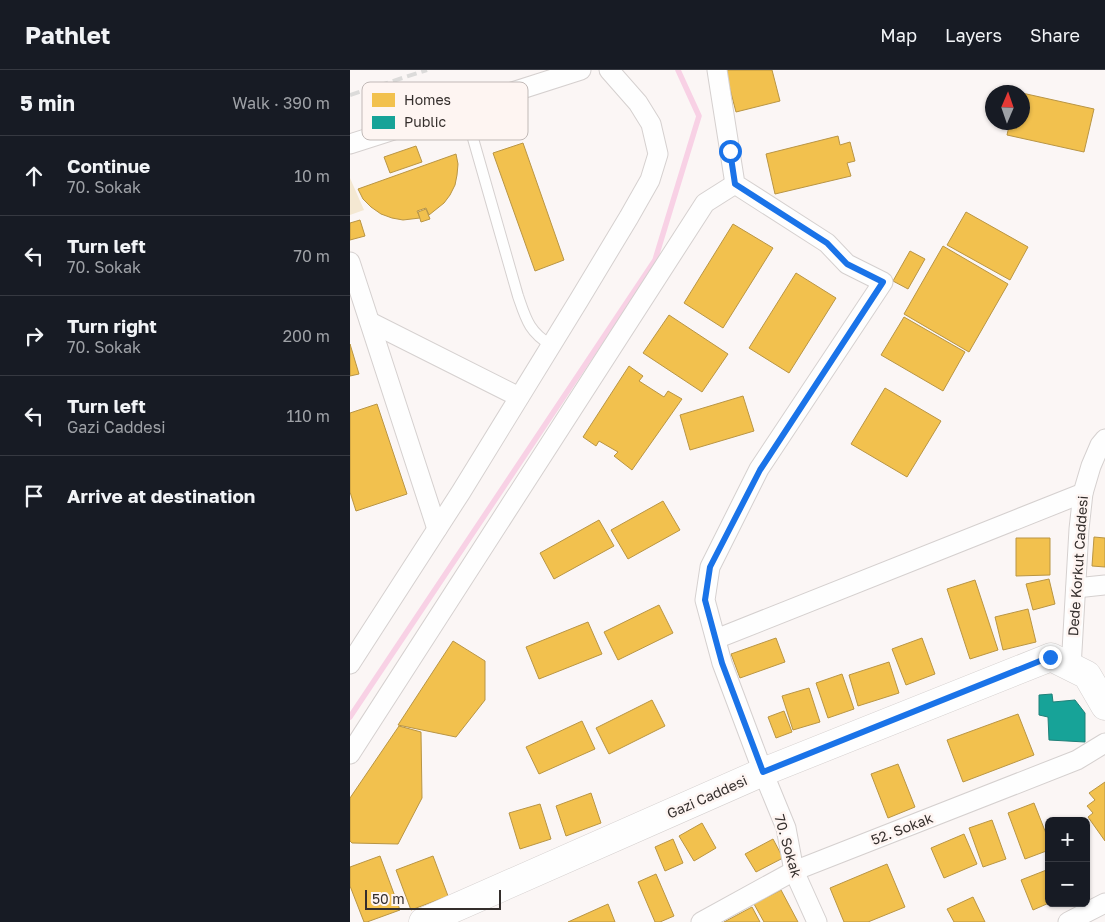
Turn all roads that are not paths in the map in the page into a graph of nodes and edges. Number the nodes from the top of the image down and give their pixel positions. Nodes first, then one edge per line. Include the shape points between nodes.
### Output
1 (581, 70) edge
2 (609, 70) edge
3 (717, 70) edge
4 (528, 87) edge
5 (362, 140) edge
6 (474, 140) edge
7 (350, 144) edge
8 (735, 184) junction
9 (350, 262) edge
10 (370, 322) junction
11 (551, 345) junction
12 (519, 397) junction
13 (1105, 439) edge
14 (1083, 493) junction
15 (437, 529) junction
16 (1105, 586) edge
17 (1076, 588) junction
18 (716, 639) junction
19 (1061, 662) junction
20 (350, 664) edge
21 (1105, 706) edge
22 (1105, 743) edge
23 (350, 754) edge
24 (763, 772) junction
25 (794, 872) junction
26 (1105, 903) edge
27 (423, 922) edge
28 (701, 922) edge
29 (817, 922) edge
30 (1068, 922) edge

1 - 4 street
2 - 11 street via 647,117 658,154 650,180
3 - 8 street
5 - 7 street
6 - 11 lane via 523,309 534,332
8 - 18 street, 70. Sokak via 827,243 847,264 883,282 760,470 710,567 705,600
8 - 23 street via 706,203
9 - 10 street
10 - 12 street
10 - 15 street
11 - 12 street
12 - 15 street
13 - 14 street, Dede Korkut Caddesi via 1091,466
14 - 17 street, Dede Korkut Caddesi
14 - 18 street
15 - 20 street
16 - 17 street
17 - 19 street, Dede Korkut Caddesi
18 - 24 street, 70. Sokak
19 - 21 street via 1086,675
19 - 24 street, Gazi Caddesi
22 - 25 street, 52. Sokak via 1077,760
24 - 25 street, 70. Sokak via 786,828
24 - 27 street, Gazi Caddesi
25 - 28 street, 52. Sokak
25 - 29 street, 70. Sokak
26 - 30 street

